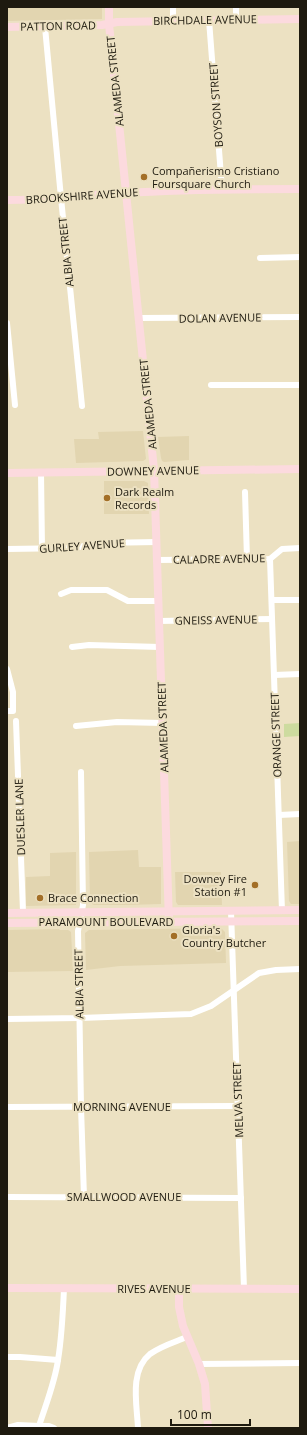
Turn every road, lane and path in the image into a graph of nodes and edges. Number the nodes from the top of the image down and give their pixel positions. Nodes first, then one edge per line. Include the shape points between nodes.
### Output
1 (109, 7) edge
2 (173, 7) edge
3 (236, 7) edge
4 (300, 19) edge
5 (209, 20) junction
6 (236, 20) junction
7 (173, 21) junction
8 (109, 24) junction
9 (7, 27) edge
10 (45, 27) junction
11 (222, 189) junction
12 (300, 189) edge
13 (127, 193) junction
14 (61, 198) junction
15 (7, 200) edge
16 (300, 257) edge
17 (260, 258) dead end
18 (300, 317) edge
19 (139, 318) junction
20 (7, 322) edge
21 (211, 385) dead end
22 (300, 385) edge
23 (15, 405) dead end
24 (82, 406) dead end
25 (300, 469) edge
26 (154, 470) junction
27 (41, 472) junction
28 (7, 473) edge
29 (245, 492) dead end
30 (157, 542) junction
31 (300, 548) edge
32 (7, 549) edge
33 (42, 549) junction
34 (247, 559) junction
35 (270, 559) junction
36 (158, 560) junction
37 (61, 594) dead end
38 (272, 600) junction
39 (300, 600) edge
40 (159, 601) junction
41 (272, 620) junction
42 (160, 621) junction
43 (72, 647) dead end
44 (160, 647) junction
45 (7, 669) edge
46 (300, 674) edge
47 (274, 675) junction
48 (10, 711) edge
49 (16, 721) dead end
50 (163, 724) junction
51 (76, 726) dead end
52 (81, 772) dead end
53 (300, 814) edge
54 (279, 815) junction
55 (300, 910) edge
56 (231, 911) junction
57 (282, 911) junction
58 (23, 912) junction
59 (82, 912) junction
60 (169, 912) junction
61 (7, 913) edge
62 (232, 921) junction
63 (266, 921) junction
64 (300, 921) edge
65 (169, 922) junction
66 (7, 923) edge
67 (80, 923) junction
68 (300, 969) edge
69 (234, 990) junction
70 (80, 1018) junction
71 (7, 1019) edge
72 (238, 1106) junction
73 (7, 1107) edge
74 (81, 1107) junction
75 (7, 1197) edge
76 (84, 1197) junction
77 (241, 1198) junction
78 (7, 1288) edge
79 (64, 1288) junction
80 (179, 1289) junction
81 (244, 1289) junction
82 (300, 1289) edge
83 (187, 1338) junction
84 (7, 1357) edge
85 (58, 1360) junction
86 (300, 1363) edge
87 (199, 1364) junction
88 (39, 1426) junction
89 (7, 1428) edge
90 (54, 1428) edge
91 (138, 1428) edge
92 (208, 1428) edge

1 - 8 street, ALAMEDA STREET
2 - 7 street
3 - 6 street
4 - 6 street, BIRCHDALE AVENUE
5 - 6 street, BIRCHDALE AVENUE
5 - 7 street, BIRCHDALE AVENUE
5 - 11 street, BOYSON STREET
7 - 8 street, BIRCHDALE AVENUE
8 - 10 street, PATTON ROAD
8 - 13 street, ALAMEDA STREET
9 - 10 street, PATTON ROAD
10 - 14 street, ALBIA STREET
11 - 12 street, BROOKSHIRE AVENUE
11 - 13 street, BROOKSHIRE AVENUE
13 - 14 street, BROOKSHIRE AVENUE
13 - 19 street, ALAMEDA STREET
14 - 15 street, BROOKSHIRE AVENUE
14 - 24 street, ALBIA STREET
16 - 17 street
18 - 19 street, DOLAN AVENUE
19 - 26 street, ALAMEDA STREET
20 - 23 street
21 - 22 street
25 - 26 street, DOWNEY AVENUE
26 - 27 street, DOWNEY AVENUE
26 - 30 street, ALAMEDA STREET
27 - 28 street, DOWNEY AVENUE
27 - 33 street
29 - 34 street
30 - 33 street, GURLEY AVENUE via 99,543 77,548
30 - 36 street, ALAMEDA STREET
31 - 35 street, CALADRE AVENUE via 282,549
32 - 33 street, GURLEY AVENUE
34 - 35 street, CALADRE AVENUE
34 - 36 street, CALADRE AVENUE
35 - 38 street, ORANGE STREET
36 - 40 street, ALAMEDA STREET
37 - 40 street via 71,590 107,590 128,601
38 - 39 street
38 - 41 street, ORANGE STREET
40 - 42 street, ALAMEDA STREET
41 - 42 street, GNEISS AVENUE
41 - 47 street, ORANGE STREET
42 - 44 street, ALAMEDA STREET
43 - 44 street
44 - 50 street, ALAMEDA STREET
45 - 48 street via 13,692
46 - 47 street
47 - 54 street, ORANGE STREET
49 - 58 street, DUESLER LANE
50 - 51 street via 117,722
50 - 60 street, ALAMEDA STREET
52 - 59 street, ALBIA STREET via 84,905
53 - 54 street
54 - 57 street, ORANGE STREET
55 - 57 street, PARAMOUNT BOULEVARD
56 - 57 street, PARAMOUNT BOULEVARD
56 - 60 street, PARAMOUNT BOULEVARD
56 - 62 street, MELVA STREET
57 - 63 street via 280,915
58 - 59 street, PARAMOUNT BOULEVARD
58 - 61 street, PARAMOUNT BOULEVARD
59 - 60 street, PARAMOUNT BOULEVARD
59 - 67 street, ALBIA STREET
60 - 65 street, ALAMEDA STREET
62 - 63 street, PARAMOUNT BOULEVARD
62 - 65 street, PARAMOUNT BOULEVARD
62 - 69 street, MELVA STREET
63 - 64 street, PARAMOUNT BOULEVARD
65 - 67 street, PARAMOUNT BOULEVARD
66 - 67 street, PARAMOUNT BOULEVARD
67 - 70 street, ALBIA STREET
68 - 69 street via 264,971
69 - 70 street via 191,1014
69 - 72 street, MELVA STREET
70 - 71 street
70 - 74 street, ALBIA STREET
72 - 74 street, MORNING AVENUE
72 - 77 street, MELVA STREET
73 - 74 street, MORNING AVENUE
74 - 76 street, ALBIA STREET
75 - 76 street, SMALLWOOD AVENUE
76 - 77 street, SMALLWOOD AVENUE
77 - 81 street, MELVA STREET
78 - 79 street, RIVES AVENUE
79 - 80 street, RIVES AVENUE
79 - 85 street
80 - 81 street, RIVES AVENUE
80 - 83 street via 180,1316
81 - 82 street, RIVES AVENUE
83 - 87 street
83 - 91 street via 161,1348 145,1359 136,1383
84 - 85 street
85 - 88 street
86 - 87 street
87 - 92 street via 205,1384
88 - 89 street via 18,1425
88 - 90 street

